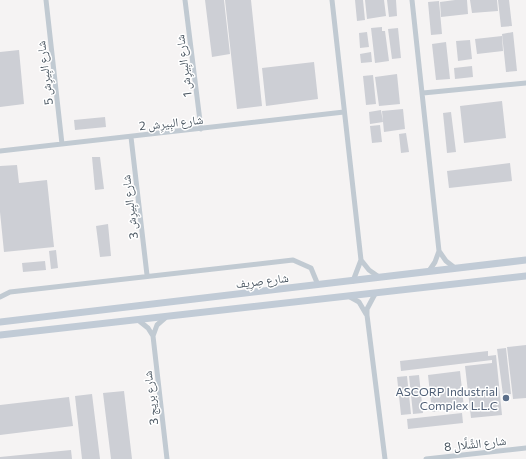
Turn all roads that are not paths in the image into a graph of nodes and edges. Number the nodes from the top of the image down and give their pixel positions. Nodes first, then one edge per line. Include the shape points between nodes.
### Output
1 (46, 0) edge
2 (185, 0) edge
3 (332, 0) edge
4 (412, 0) edge
5 (526, 83) edge
6 (423, 93) junction
7 (344, 112) junction
8 (201, 129) junction
9 (131, 137) junction
10 (62, 144) junction
11 (0, 151) edge
12 (439, 251) junction
13 (362, 260) junction
14 (526, 260) edge
15 (455, 268) junction
16 (429, 271) junction
17 (147, 275) junction
18 (526, 276) edge
19 (379, 277) junction
20 (353, 281) junction
21 (318, 285) junction
22 (375, 294) junction
23 (0, 297) edge
24 (350, 297) junction
25 (367, 315) junction
26 (165, 318) junction
27 (138, 320) junction
28 (0, 322) edge
29 (0, 335) edge
30 (153, 336) junction
31 (526, 448) edge
32 (465, 457) edge
33 (167, 459) edge
34 (385, 459) edge
35 (426, 459) edge

1 - 10 street, شارع البِيرِش 5
2 - 8 street, شارع البِيرِش 1
3 - 7 street
4 - 6 street
5 - 6 street
6 - 12 street
7 - 8 street, شارع البِيرِش 2
7 - 13 street
8 - 9 street, شارع البِيرِش 2
9 - 10 street, شارع البِيرِش 2
9 - 17 street, شارع البِيرِش 3
10 - 11 street, شارع البِيرِش 2
12 - 15 street
12 - 16 street
13 - 19 street via 369,270
13 - 20 street
14 - 15 main road, شارع صِرِيف
15 - 16 main road, شارع صِرِيف
16 - 19 main road, شارع صِرِيف
17 - 21 street via 293,260 311,268
17 - 23 street via 10,292
18 - 22 main road
19 - 20 main road, شارع صِرِيف
20 - 21 main road, شارع صِرِيف
21 - 28 main road, شارع صِرِيف
22 - 24 main road
22 - 25 street via 367,309
24 - 25 street via 359,302
24 - 26 main road
25 - 34 street
26 - 27 main road
26 - 30 street via 157,326
27 - 29 main road
27 - 30 street
30 - 33 street, شارع بريج 3
31 - 32 street, شارع الشَّلَّال 8
32 - 35 street, شارع الشَّلَّال 8

